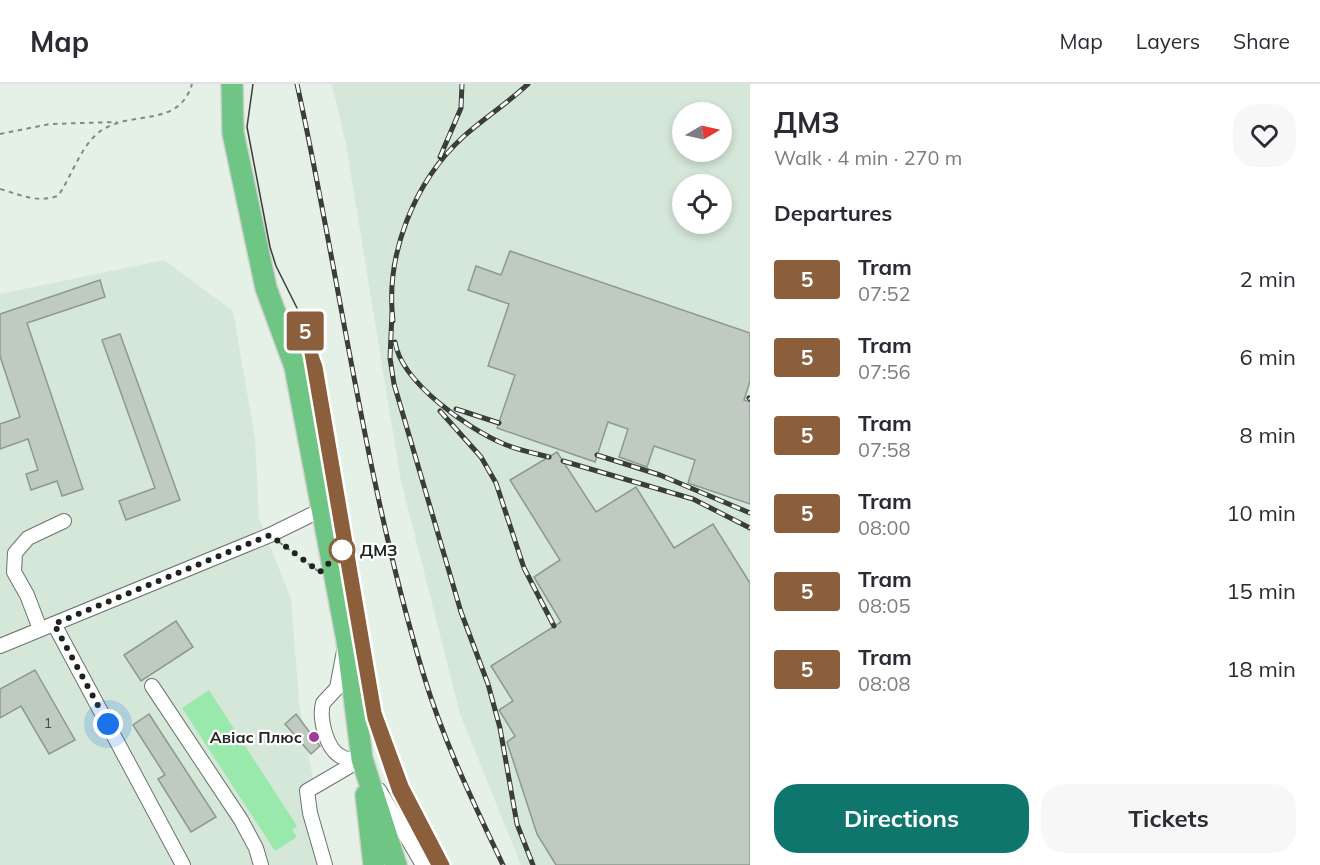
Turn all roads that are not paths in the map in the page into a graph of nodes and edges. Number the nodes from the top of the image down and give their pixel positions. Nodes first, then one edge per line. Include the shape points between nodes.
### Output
1 (232, 84) edge
2 (323, 509) junction
3 (64, 521) dead end
4 (54, 624) junction
5 (40, 629) junction
6 (347, 640) junction
7 (0, 646) edge
8 (152, 686) dead end
9 (364, 766) junction
10 (183, 865) edge
11 (261, 865) edge
12 (325, 865) edge
13 (374, 865) edge
14 (396, 865) edge
15 (423, 865) edge

1 - 2 highway via 233,133 260,266 295,367
2 - 4 street via 270,535
2 - 6 highway
3 - 5 street via 28,538 15,553 14,572
4 - 5 street
4 - 10 street
5 - 7 street
6 - 9 highway
6 - 9 street via 337,688 322,703 321,711 337,753
8 - 11 street via 241,820
9 - 12 street via 307,791
9 - 13 highway
9 - 14 highway
9 - 15 street

